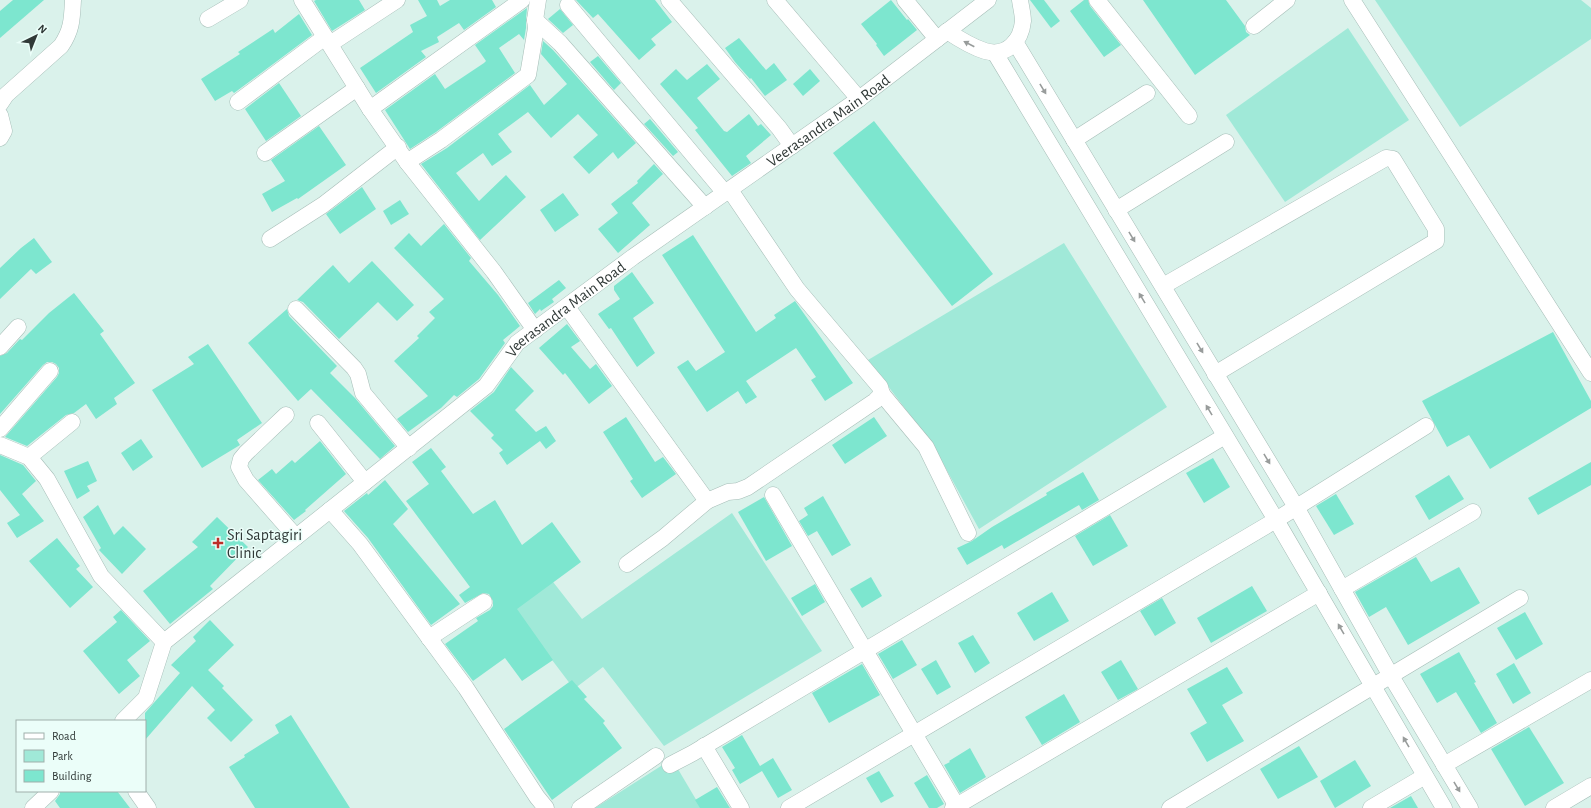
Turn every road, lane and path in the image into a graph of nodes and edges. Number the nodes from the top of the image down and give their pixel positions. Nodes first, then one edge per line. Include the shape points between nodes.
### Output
1 (73, 0) edge
2 (240, 0) edge
3 (302, 0) edge
4 (397, 0) edge
5 (522, 0) edge
6 (538, 0) edge
7 (669, 0) edge
8 (775, 0) edge
9 (905, 0) edge
10 (988, 0) edge
11 (1020, 0) edge
12 (1097, 0) edge
13 (1287, 0) edge
14 (1352, 0) edge
15 (568, 5) dead end
16 (208, 19) dead end
17 (535, 20) junction
18 (1254, 26) dead end
19 (942, 35) junction
20 (327, 41) junction
21 (1015, 42) junction
22 (995, 52) junction
23 (357, 88) junction
24 (1147, 93) dead end
25 (859, 99) junction
26 (238, 102) dead end
27 (0, 104) edge
28 (370, 109) junction
29 (0, 115) edge
30 (1189, 116) dead end
31 (1070, 134) junction
32 (0, 138) edge
33 (1047, 139) junction
34 (1226, 142) dead end
35 (792, 146) junction
36 (398, 147) junction
37 (265, 153) dead end
38 (407, 162) junction
39 (727, 191) junction
40 (705, 207) junction
41 (1116, 210) junction
42 (270, 239) dead end
43 (1163, 286) junction
44 (567, 307) junction
45 (296, 309) dead end
46 (18, 327) dead end
47 (535, 330) junction
48 (0, 347) edge
49 (50, 371) dead end
50 (1591, 373) edge
51 (1215, 374) junction
52 (882, 394) junction
53 (286, 415) dead end
54 (72, 422) dead end
55 (318, 423) dead end
56 (1426, 426) dead end
57 (0, 429) edge
58 (1225, 436) junction
59 (0, 445) edge
60 (409, 448) junction
61 (28, 457) junction
62 (365, 482) junction
63 (773, 495) dead end
64 (707, 501) junction
65 (1296, 507) junction
66 (330, 510) junction
67 (1473, 512) dead end
68 (1276, 520) junction
69 (968, 533) dead end
70 (296, 537) junction
71 (627, 564) dead end
72 (1342, 589) junction
73 (1319, 593) junction
74 (1520, 598) dead end
75 (484, 602) dead end
76 (429, 638) junction
77 (164, 642) junction
78 (865, 651) junction
79 (1392, 676) junction
80 (1591, 680) edge
81 (1374, 686) junction
82 (124, 720) edge
83 (914, 733) junction
84 (704, 746) junction
85 (656, 756) dead end
86 (670, 765) dead end
87 (1444, 765) junction
88 (1425, 776) junction
89 (1591, 786) edge
90 (50, 792) edge
91 (137, 792) edge
92 (956, 807) edge
93 (33, 808) edge
94 (148, 808) edge
95 (546, 808) edge
96 (580, 808) edge
97 (741, 808) edge
98 (789, 808) edge
99 (1170, 808) edge
100 (1371, 808) edge
101 (1444, 808) edge
102 (1470, 808) edge
103 (1554, 808) edge

1 - 27 street via 71,27 61,46 6,95
2 - 16 street
3 - 20 street
4 - 20 street
5 - 28 street
6 - 17 street
7 - 35 street
8 - 25 street
9 - 19 street
10 - 19 street, Veerasandra Main Road
11 - 21 street via 1023,22
12 - 30 street
13 - 18 street
14 - 50 street
15 - 39 street
17 - 38 street via 536,28 528,74 441,140
17 - 40 street via 560,43
22 -> 19 street
19 - 25 street, Veerasandra Main Road
20 - 23 street
20 - 26 street
21 - 22 street via 1003,52
21 -> 31 street
22 - 33 street
23 - 28 street
23 - 37 street
24 - 31 street
25 - 35 street, Veerasandra Main Road
28 - 36 street
29 - 32 street via 4,131
31 - 33 street
31 - 41 street
58 -> 33 street
34 - 41 street
35 - 39 street, Veerasandra Main Road
36 - 38 street
36 - 42 street via 323,205
38 - 47 street via 494,272
39 - 40 street, Veerasandra Main Road
39 - 52 street via 797,289 880,386
40 - 44 street, Veerasandra Main Road
41 -> 43 street
43 -> 51 street
43 - 51 street via 1386,158 1393,159 1436,229 1436,241
44 - 47 street, Veerasandra Main Road
44 - 64 street
45 - 60 street via 354,368 363,393
46 - 48 street
47 - 60 street, Veerasandra Main Road via 517,343 486,386
49 - 57 street
51 -> 65 street
52 - 64 street via 748,487
52 - 69 street via 926,447
53 - 70 street via 246,452 239,466 246,480
54 - 61 street
55 - 62 street
56 - 65 street
58 - 68 street
58 - 78 street
59 - 61 street
60 - 62 street, Veerasandra Main Road
61 - 77 street via 47,478 101,576
62 - 66 street, Veerasandra Main Road
63 - 78 street
64 - 71 street
65 - 68 street
65 - 72 street
66 - 70 street, Veerasandra Main Road
66 - 76 street via 360,544
67 - 72 street
68 - 73 street
68 - 83 street
70 - 77 street, Veerasandra Main Road
72 - 79 street
81 -> 73 street
73 - 92 street
74 - 79 street
75 - 76 street
76 - 95 street via 466,688
77 - 82 street via 146,698
78 - 83 street
78 - 84 street
79 - 81 street
79 - 87 street
80 - 87 street
88 -> 81 street
81 - 99 street
83 - 92 street
83 - 98 street
84 - 86 street
84 - 97 street
85 - 96 street
87 -> 102 street
88 - 100 street
88 - 101 street
89 - 103 street
90 - 93 street
91 - 94 street

